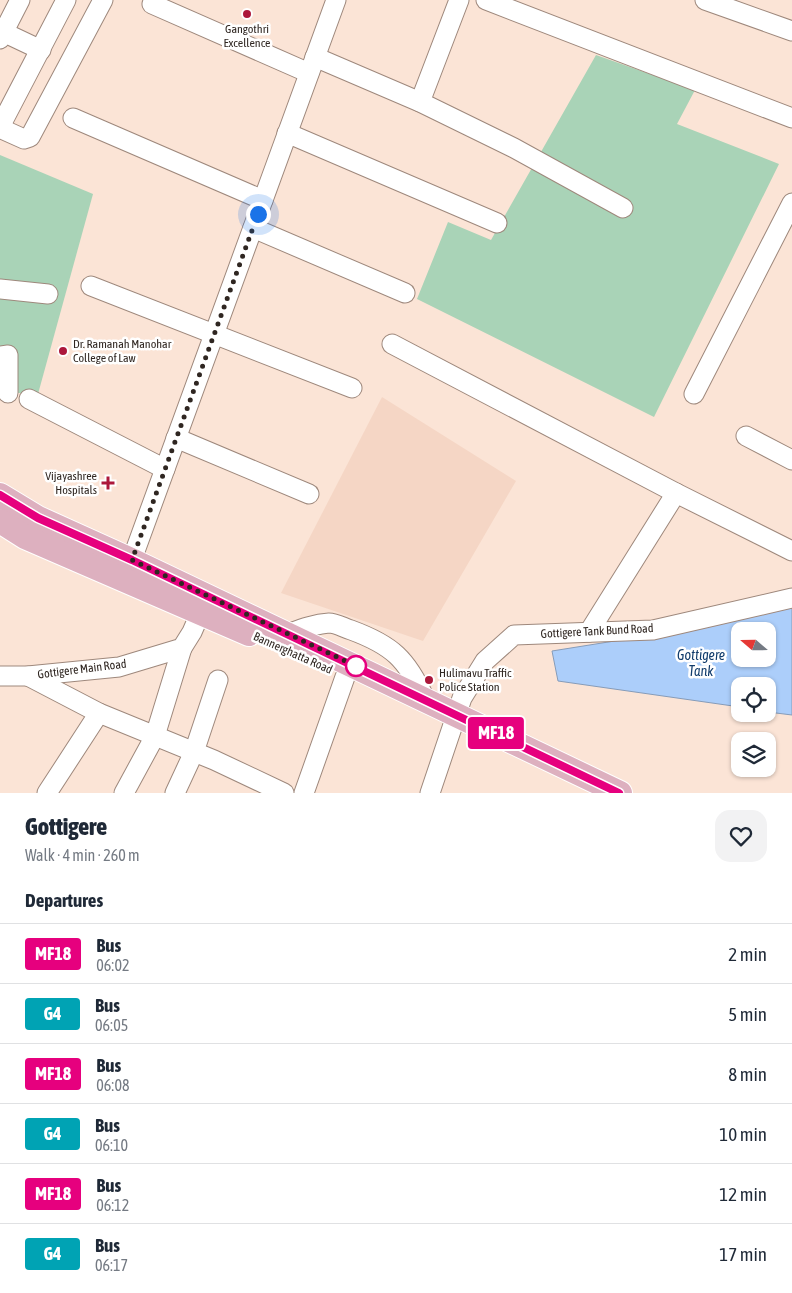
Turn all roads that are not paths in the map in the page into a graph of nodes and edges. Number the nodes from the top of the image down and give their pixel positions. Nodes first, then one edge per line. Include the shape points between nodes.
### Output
1 (20, 0) edge
2 (66, 0) edge
3 (103, 0) edge
4 (336, 0) edge
5 (459, 0) edge
6 (486, 0) edge
7 (705, 0) edge
8 (152, 4) dead end
9 (792, 31) edge
10 (2, 36) edge
11 (40, 50) junction
12 (312, 65) junction
13 (420, 102) junction
14 (72, 118) dead end
15 (792, 118) edge
16 (287, 133) junction
17 (263, 200) junction
18 (792, 203) edge
19 (623, 208) dead end
20 (497, 223) dead end
21 (253, 228) junction
22 (91, 286) dead end
23 (0, 290) edge
24 (404, 293) dead end
25 (48, 294) dead end
26 (214, 335) junction
27 (392, 344) dead end
28 (0, 356) edge
29 (352, 388) dead end
30 (8, 393) dead end
31 (694, 394) dead end
32 (29, 399) dead end
33 (746, 436) dead end
34 (176, 438) junction
35 (792, 460) edge
36 (165, 469) junction
37 (676, 493) junction
38 (309, 494) dead end
39 (0, 495) edge
40 (0, 521) edge
41 (792, 551) edge
42 (128, 569) junction
43 (792, 598) edge
44 (204, 605) junction
45 (589, 632) junction
46 (287, 634) junction
47 (182, 648) junction
48 (0, 676) edge
49 (28, 676) junction
50 (345, 677) junction
51 (218, 680) dead end
52 (425, 699) junction
53 (99, 713) junction
54 (455, 722) junction
55 (154, 736) junction
56 (194, 752) junction
57 (246, 785) edge
58 (46, 793) edge
59 (124, 793) edge
60 (175, 793) edge
61 (284, 793) edge
62 (304, 793) edge
63 (430, 793) edge
64 (582, 793) edge
65 (620, 793) edge

1 - 10 street
2 - 11 street
3 - 11 street via 30,137 24,139 4,130 2,125
4 - 12 street
5 - 13 street
6 - 15 street
7 - 9 street
8 - 12 street
10 - 11 street
12 - 13 street
12 - 16 street
13 - 19 street via 514,148
14 - 17 street
16 - 17 street
16 - 20 street
17 - 21 street
18 - 31 street
21 - 24 street
21 - 26 street
22 - 26 street
23 - 25 street
26 - 29 street
26 - 34 street
27 - 37 street
28 - 30 street via 8,356
32 - 36 street
33 - 35 street
34 - 36 street
34 - 38 street
36 - 42 street
37 - 41 street
37 - 45 street
39 - 42 main road, Bannerghatta Road
40 - 42 main road, Bannerghatta Road via 25,537
42 - 44 main road, Bannerghatta Road
43 - 45 street, Gottigere Tank Bund Road via 653,630
44 - 46 main road, Bannerghatta Road
44 - 47 street
44 - 50 main road, Bannerghatta Road
45 - 54 street, Gottigere Tank Bund Road via 514,635 485,660 462,698
46 - 52 main road, Bannerghatta Road
46 - 52 street via 312,625 331,623 371,637 396,653 413,673
47 - 49 street, Gottigere Main Road via 118,667
47 - 55 street
48 - 49 street, Gottigere Main Road
49 - 53 street
50 - 54 main road, Bannerghatta Road
50 - 62 street
51 - 56 street
52 - 54 main road, Bannerghatta Road
53 - 55 street
53 - 58 street
54 - 63 street, Gottigere Tank Bund Road
54 - 64 main road, Bannerghatta Road
54 - 65 main road, Bannerghatta Road
55 - 56 street
55 - 59 street
56 - 57 street
56 - 60 street
57 - 61 street

